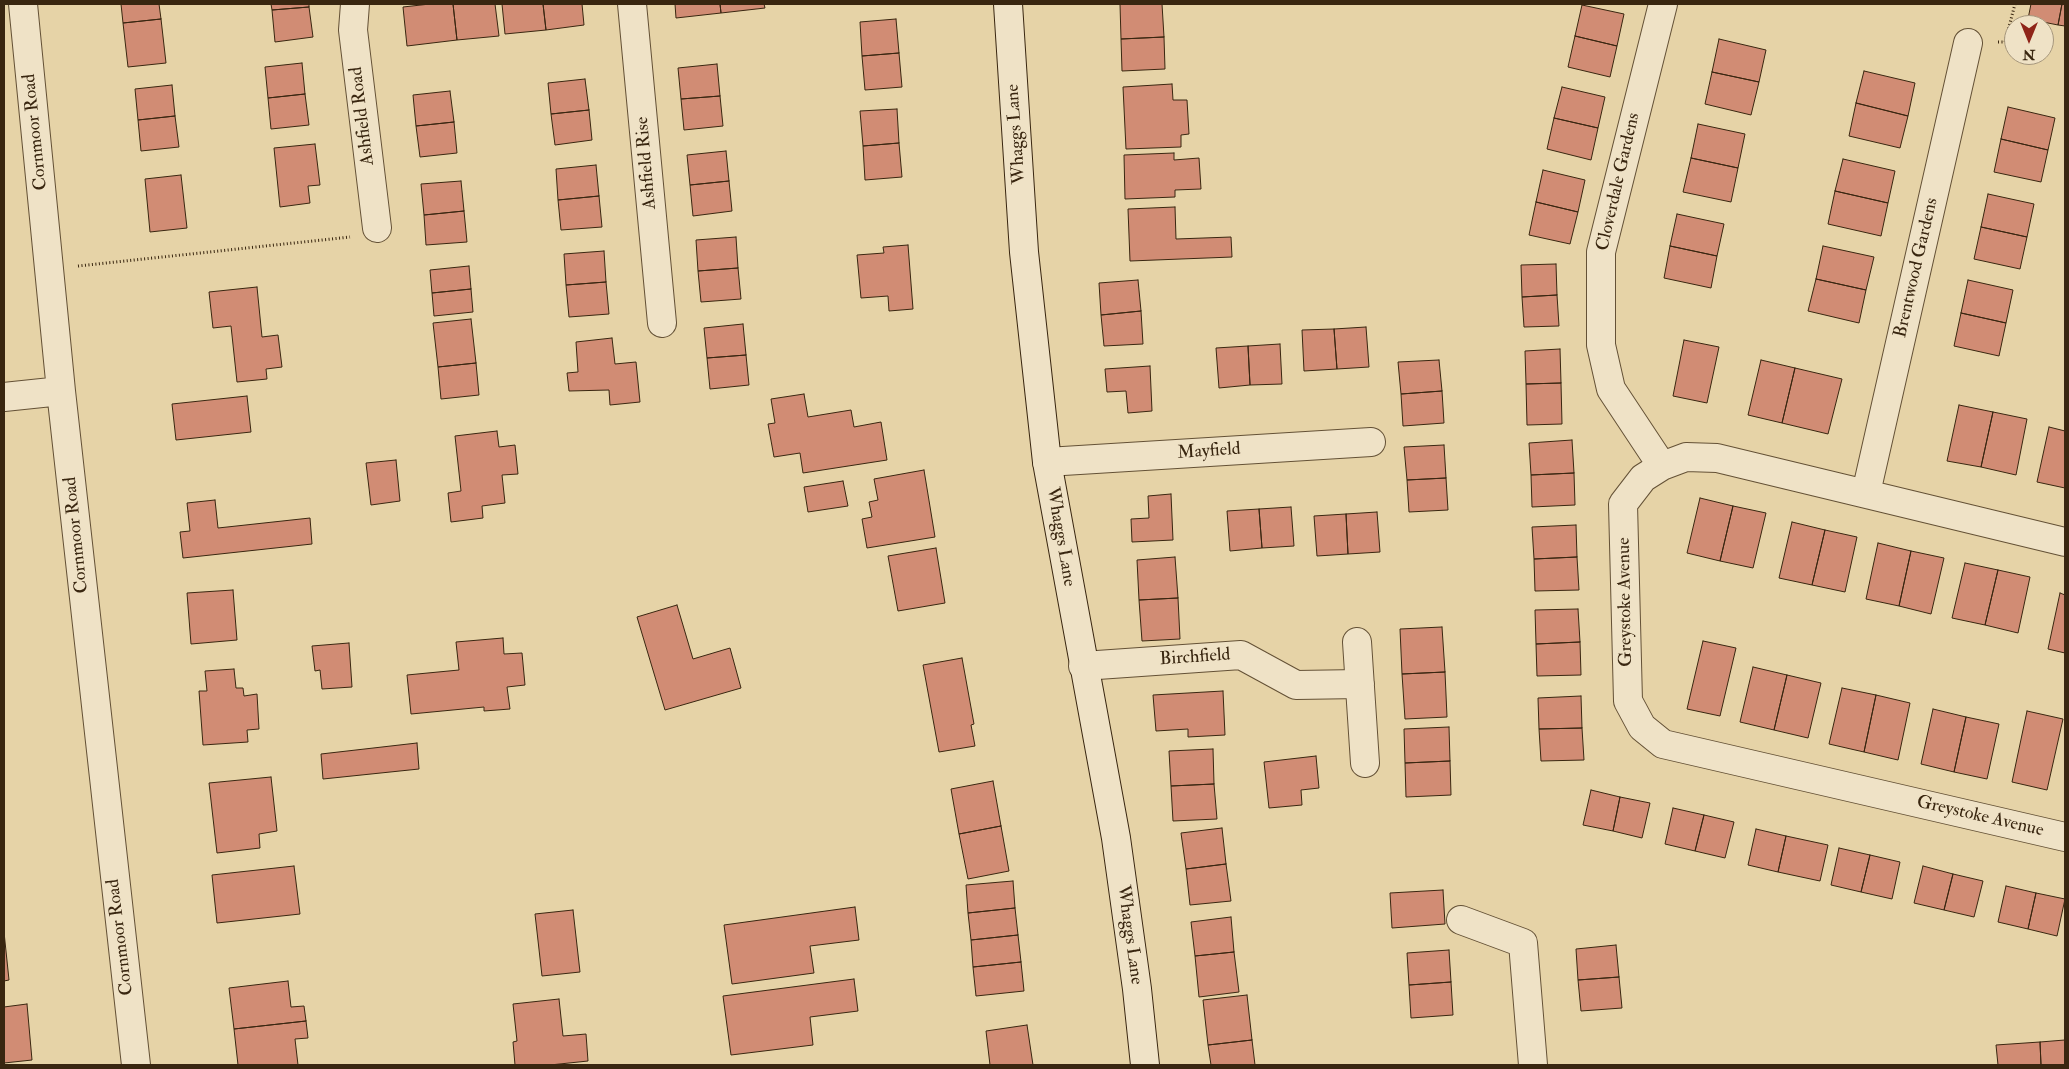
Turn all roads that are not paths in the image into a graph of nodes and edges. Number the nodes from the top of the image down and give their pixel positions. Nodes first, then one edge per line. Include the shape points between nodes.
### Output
1 (23, 4) edge
2 (355, 4) edge
3 (632, 4) edge
4 (1008, 4) edge
5 (1663, 4) edge
6 (1968, 43) road end
7 (377, 228) road end
8 (662, 322) dead end
9 (61, 391) junction
10 (4, 397) edge
11 (1371, 442) dead end
12 (1046, 462) junction
13 (1662, 466) junction
14 (1866, 493) junction
15 (2065, 542) edge
16 (1357, 642) dead end
17 (1083, 666) junction
18 (1360, 684) junction
19 (1365, 763) dead end
20 (2065, 837) edge
21 (1461, 920) dead end
22 (136, 1065) edge
23 (1145, 1065) edge
24 (1533, 1065) edge

1 - 9 street, Cornmoor Road
2 - 7 street, Ashfield Road via 353,30
3 - 8 street, Ashfield Rise
4 - 12 street, Whaggs Lane via 1024,252
5 - 13 street, Cloverdale Gardens via 1601,252 1601,345 1611,389
6 - 14 street, Brentwood Gardens
9 - 10 street
9 - 22 street, Cornmoor Road
11 - 12 street, Mayfield
12 - 17 street, Whaggs Lane
13 - 14 street, Greystoke Avenue via 1686,457 1717,458
13 - 20 street, Greystoke Avenue via 1643,478 1624,504 1628,701 1642,727 1663,744
14 - 15 street, Greystoke Avenue
16 - 18 street
17 - 18 street, Birchfield via 1241,655 1296,685
17 - 23 street, Whaggs Lane via 1116,838
18 - 19 street
21 - 24 street via 1523,943

